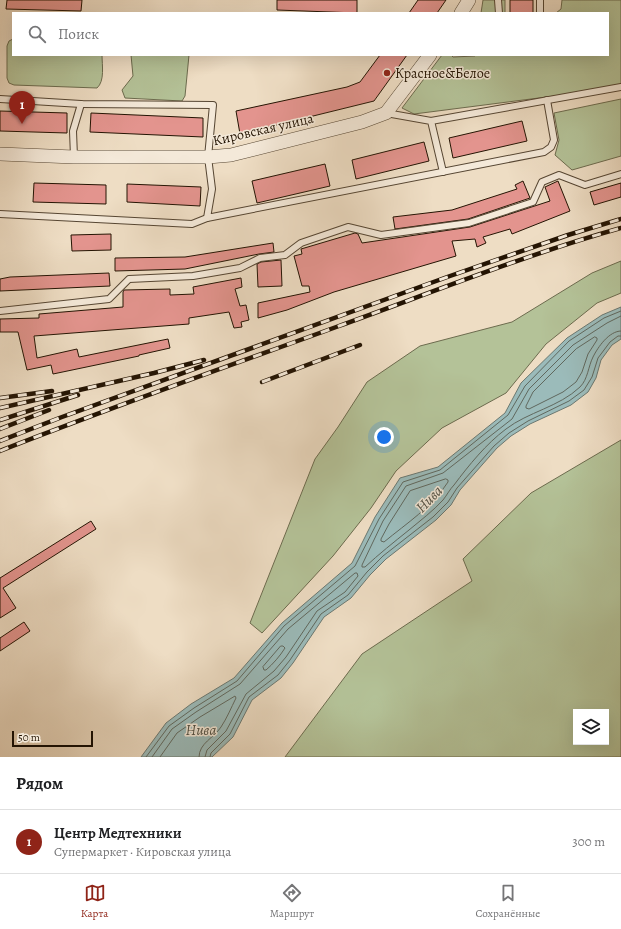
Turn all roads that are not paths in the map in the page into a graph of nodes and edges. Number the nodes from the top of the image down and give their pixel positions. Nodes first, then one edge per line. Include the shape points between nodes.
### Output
1 (469, 0) edge
2 (498, 0) edge
3 (540, 0) edge
4 (462, 12) edge
5 (498, 12) edge
6 (540, 12) edge
7 (429, 56) edge
8 (621, 87) edge
9 (0, 99) edge
10 (547, 100) junction
11 (81, 104) junction
12 (386, 113) junction
13 (431, 121) junction
14 (0, 154) edge
15 (74, 157) junction
16 (208, 157) junction
17 (443, 172) junction
18 (621, 174) edge
19 (0, 214) edge
20 (207, 218) junction
21 (0, 311) edge

1 - 4 street
2 - 5 lane
3 - 6 lane
7 - 12 street
8 - 10 lane
9 - 11 lane
10 - 13 lane
10 - 17 lane via 554,140 551,147 544,152
11 - 15 lane via 73,132
11 - 16 lane via 213,105
12 - 13 lane
12 - 16 street, Кировская улица via 362,122 231,155
13 - 17 lane
14 - 15 street, Кировская улица
15 - 16 street, Кировская улица
16 - 20 lane via 212,189
17 - 20 lane
18 - 21 lane via 585,185 560,175 542,182 533,202 469,223 381,235 348,227 301,243 285,255 260,258 240,268 193,276 129,279 109,299
19 - 20 lane via 192,224

